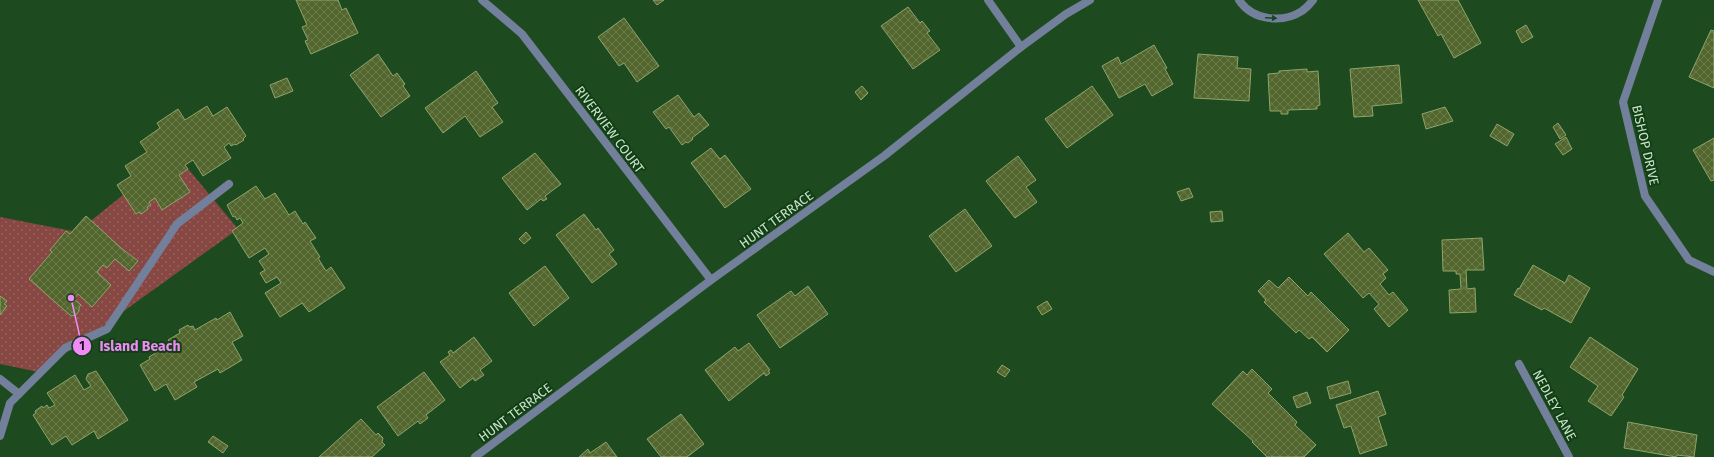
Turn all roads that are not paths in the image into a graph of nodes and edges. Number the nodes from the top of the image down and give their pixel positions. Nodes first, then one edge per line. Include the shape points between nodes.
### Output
1 (482, 0) edge
2 (988, 0) edge
3 (1090, 0) edge
4 (1239, 0) edge
5 (1313, 0) edge
6 (1658, 0) edge
7 (1021, 47) junction
8 (230, 184) dead end
9 (1714, 272) edge
10 (711, 280) junction
11 (1519, 364) dead end
12 (0, 379) edge
13 (18, 394) junction
14 (0, 436) edge
15 (475, 457) edge
16 (1569, 457) edge

1 - 10 street, RIVERVIEW COURT via 522,34
2 - 7 street
3 - 7 street, HUNT TERRACE
4 -> 5 street via 1254,14 1267,18 1284,18 1302,11
6 - 9 street, BISHOP DRIVE via 1623,102 1645,196 1689,260
7 - 10 street, HUNT TERRACE via 884,156
8 - 13 street via 177,224 107,329 65,348
10 - 15 street, HUNT TERRACE
11 - 16 street, NEDLEY LANE
12 - 13 street
13 - 14 street via 10,403

